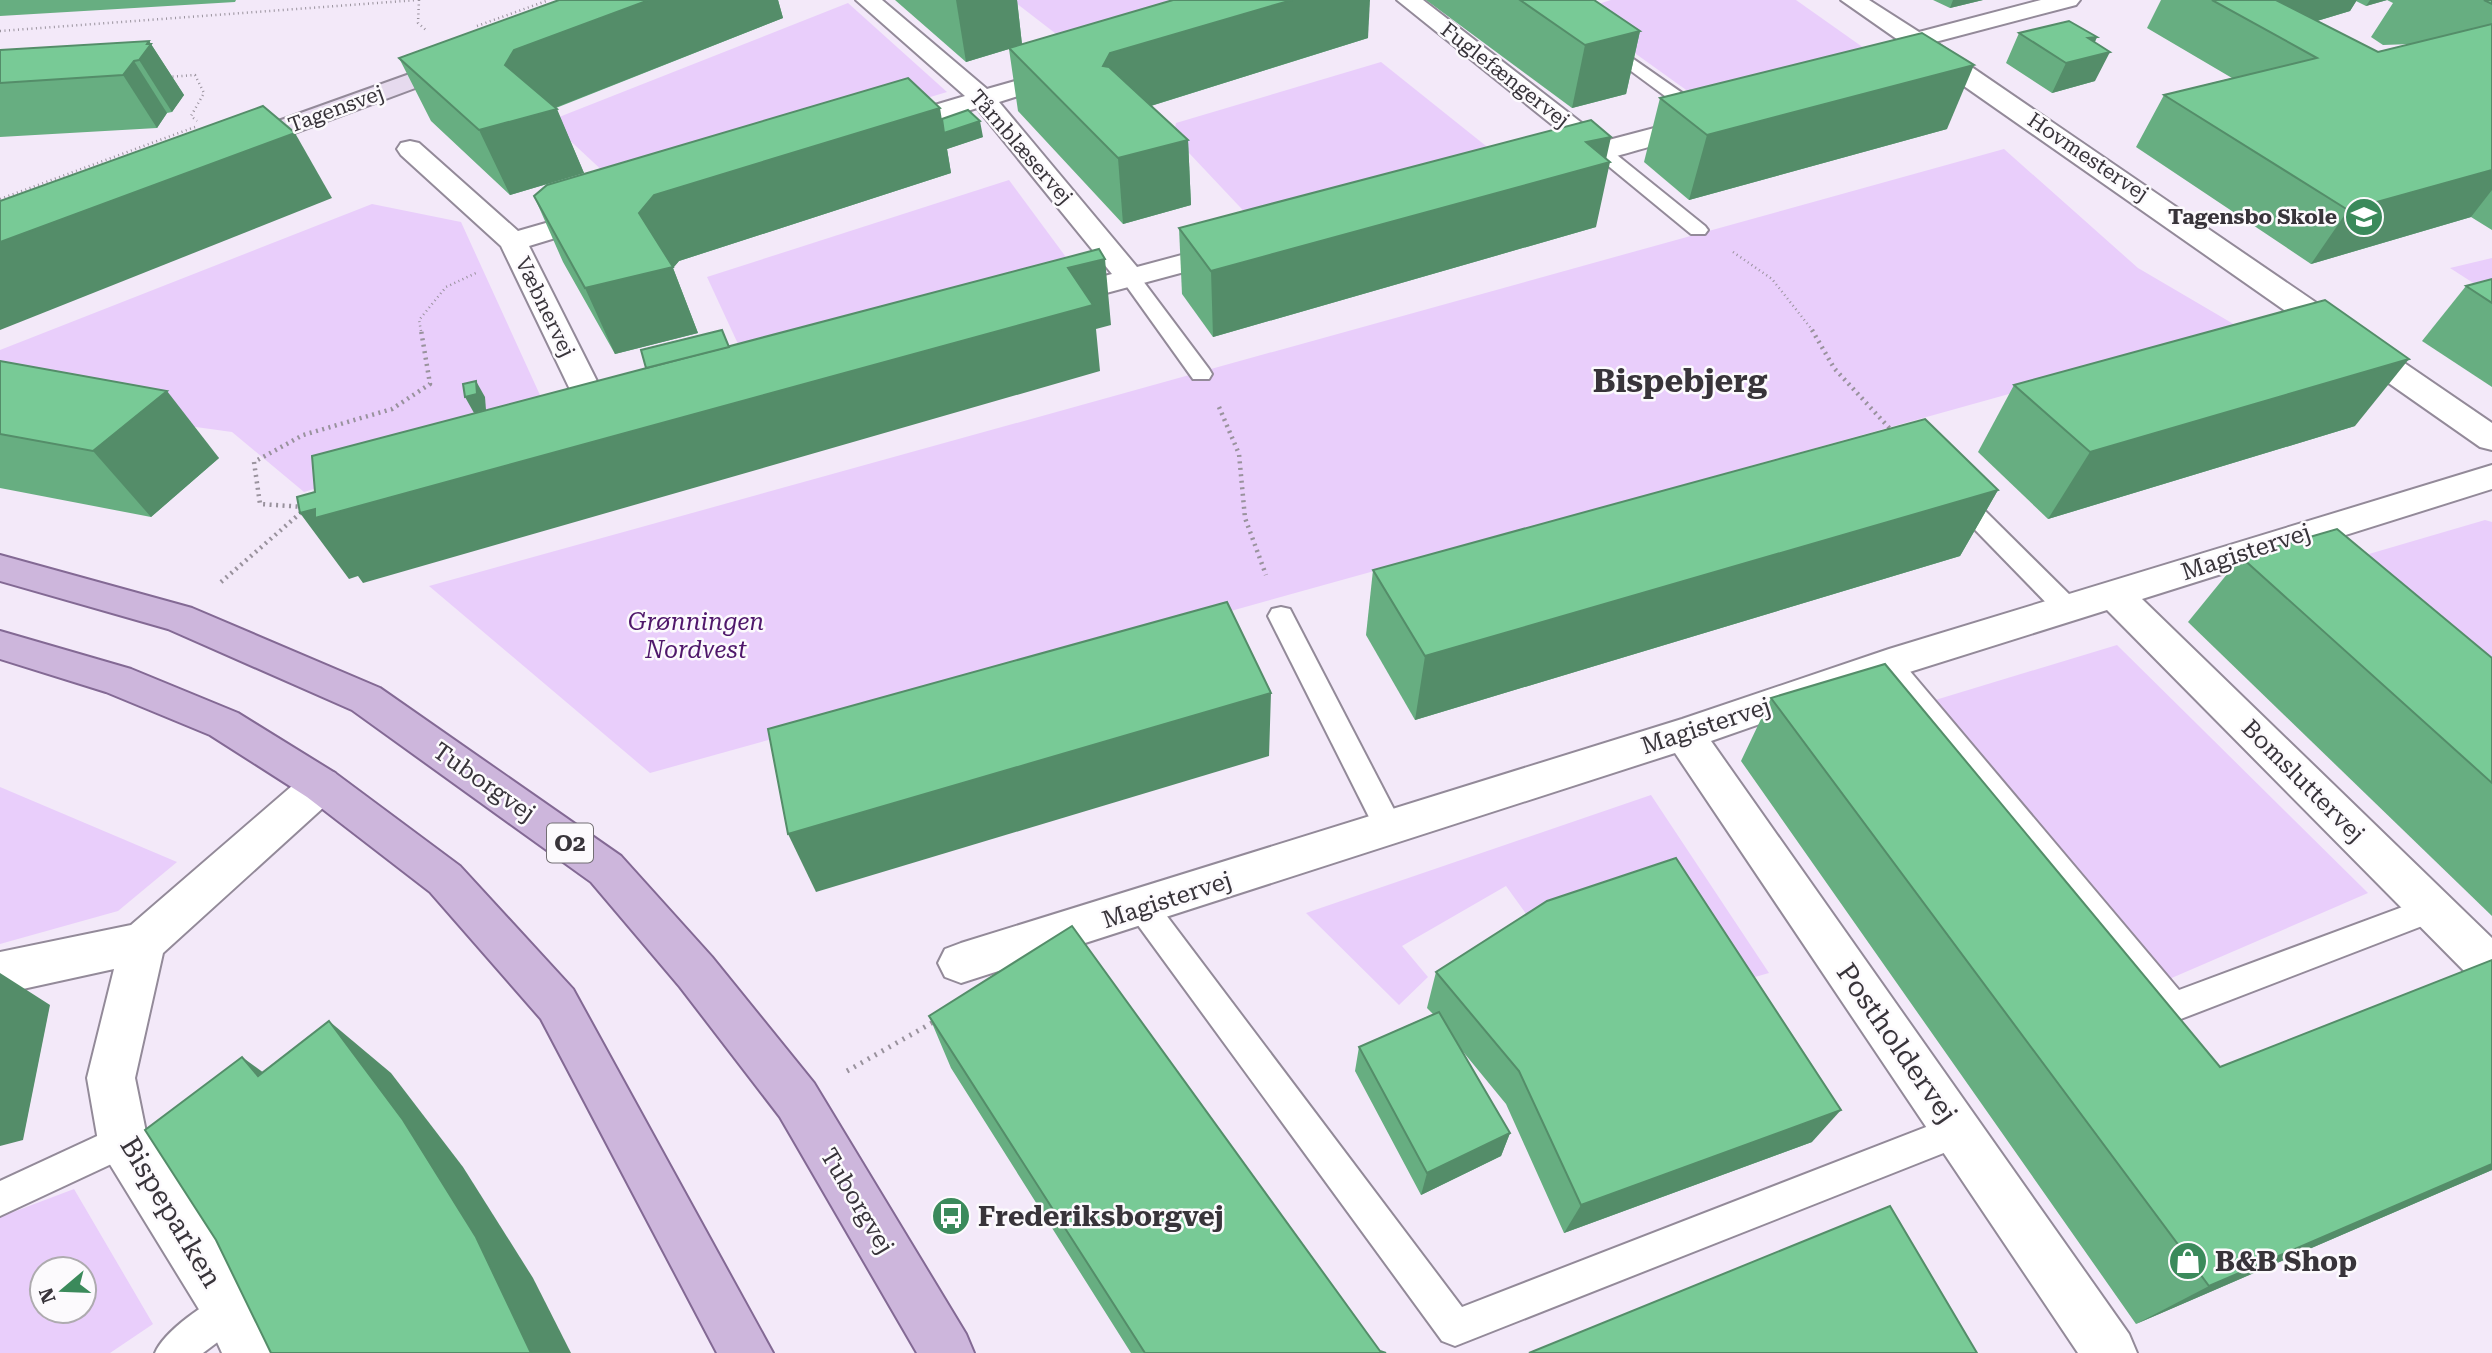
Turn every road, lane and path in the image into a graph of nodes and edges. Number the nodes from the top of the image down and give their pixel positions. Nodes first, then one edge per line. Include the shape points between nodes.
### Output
1 (418, 0) edge
2 (868, 0) edge
3 (1409, 0) edge
4 (1853, 0) edge
5 (2068, 0) edge
6 (418, 23) dead end
7 (0, 31) edge
8 (1589, 32) edge
9 (1916, 40) junction
10 (489, 52) edge
11 (1945, 60) junction
12 (1090, 66) edge
13 (1906, 70) edge
14 (167, 77) dead end
15 (984, 99) junction
16 (194, 109) dead end
17 (1717, 120) joint
18 (866, 134) edge
19 (410, 149) dead end
20 (1601, 150) junction
21 (215, 153) edge
22 (1536, 168) edge
23 (618, 210) edge
24 (1698, 230) joint
25 (1263, 242) edge
26 (516, 248) junction
27 (1130, 278) junction
28 (1038, 303) edge
29 (1201, 374) joint
30 (601, 421) edge
31 (2492, 439) edge
32 (1905, 445) joint
33 (2492, 477) edge
34 (0, 568) edge
35 (2114, 594) junction
36 (2068, 609) junction
37 (1281, 616) joint
38 (179, 618) junction
39 (0, 645) edge
40 (1889, 664) junction
41 (1684, 734) junction
42 (321, 785) junction
43 (1389, 828) junction
44 (1143, 908) junction
45 (2432, 909) junction
46 (143, 943) junction
47 (961, 963) dead end
48 (2492, 968) edge
49 (0, 973) edge
50 (945, 1016) edge
51 (797, 1100) junction
52 (1957, 1131) junction
53 (122, 1141) junction
54 (0, 1199) edge
55 (240, 1332) edge
56 (173, 1353) edge
57 (746, 1353) edge
58 (947, 1353) edge
59 (2110, 1353) edge

1 - 6 path
1 - 7 path
2 - 15 street, Tårnblæservej
3 - 20 street, Fuglefængervej
4 - 9 street, Hovmestervej
5 - 9 street
8 - 17 lane
9 - 11 street, Hovmestervej
10 - 21 street, Tagensvej
11 - 13 street
11 - 31 street, Hovmestervej
12 - 15 street
14 - 16 path via 195,75 204,93
15 - 18 street
15 - 27 street, Tårnblæservej
17 - 20 street
19 - 26 street, Væbnervej
20 - 22 street
20 - 24 lane
23 - 26 street
24 - 32 path via 1772,279 1805,318 1834,368
25 - 27 street
26 - 30 street, Væbnervej
26 - 38 path via 446,287 419,320 430,383 392,410 303,435 254,462 260,504 308,507
27 - 28 street
27 - 29 lane
29 - 37 path via 1239,454 1245,518
32 - 36 lane
33 - 35 street, Magistervej via 2307,545
34 - 38 main road, Tuborgvej / O2
35 - 36 street, Magistervej
35 - 45 street, Bomsluttervej
36 - 40 street, Magistervej
37 - 43 lane
38 - 51 main road, Tuborgvej / O2 via 366,699 606,869 696,972
39 - 42 main road via 117,680 224,724
40 - 41 street, Magistervej
40 - 45 lane via 2173,1007
41 - 43 street, Magistervej
41 - 52 street, Postholdervej
42 - 46 street
42 - 57 main road via 445,879 557,1004
43 - 44 street, Magistervej
44 - 47 street, Magistervej
44 - 52 lane via 1455,1328
45 - 48 street, Bomsluttervej
46 - 49 street
46 - 53 street, Bispeparken via 111,1078
50 - 51 path
51 - 58 main road, Tuborgvej / O2
52 - 59 street, Postholdervej
53 - 54 lane
53 - 55 street, Bispeparken
55 - 56 lane

